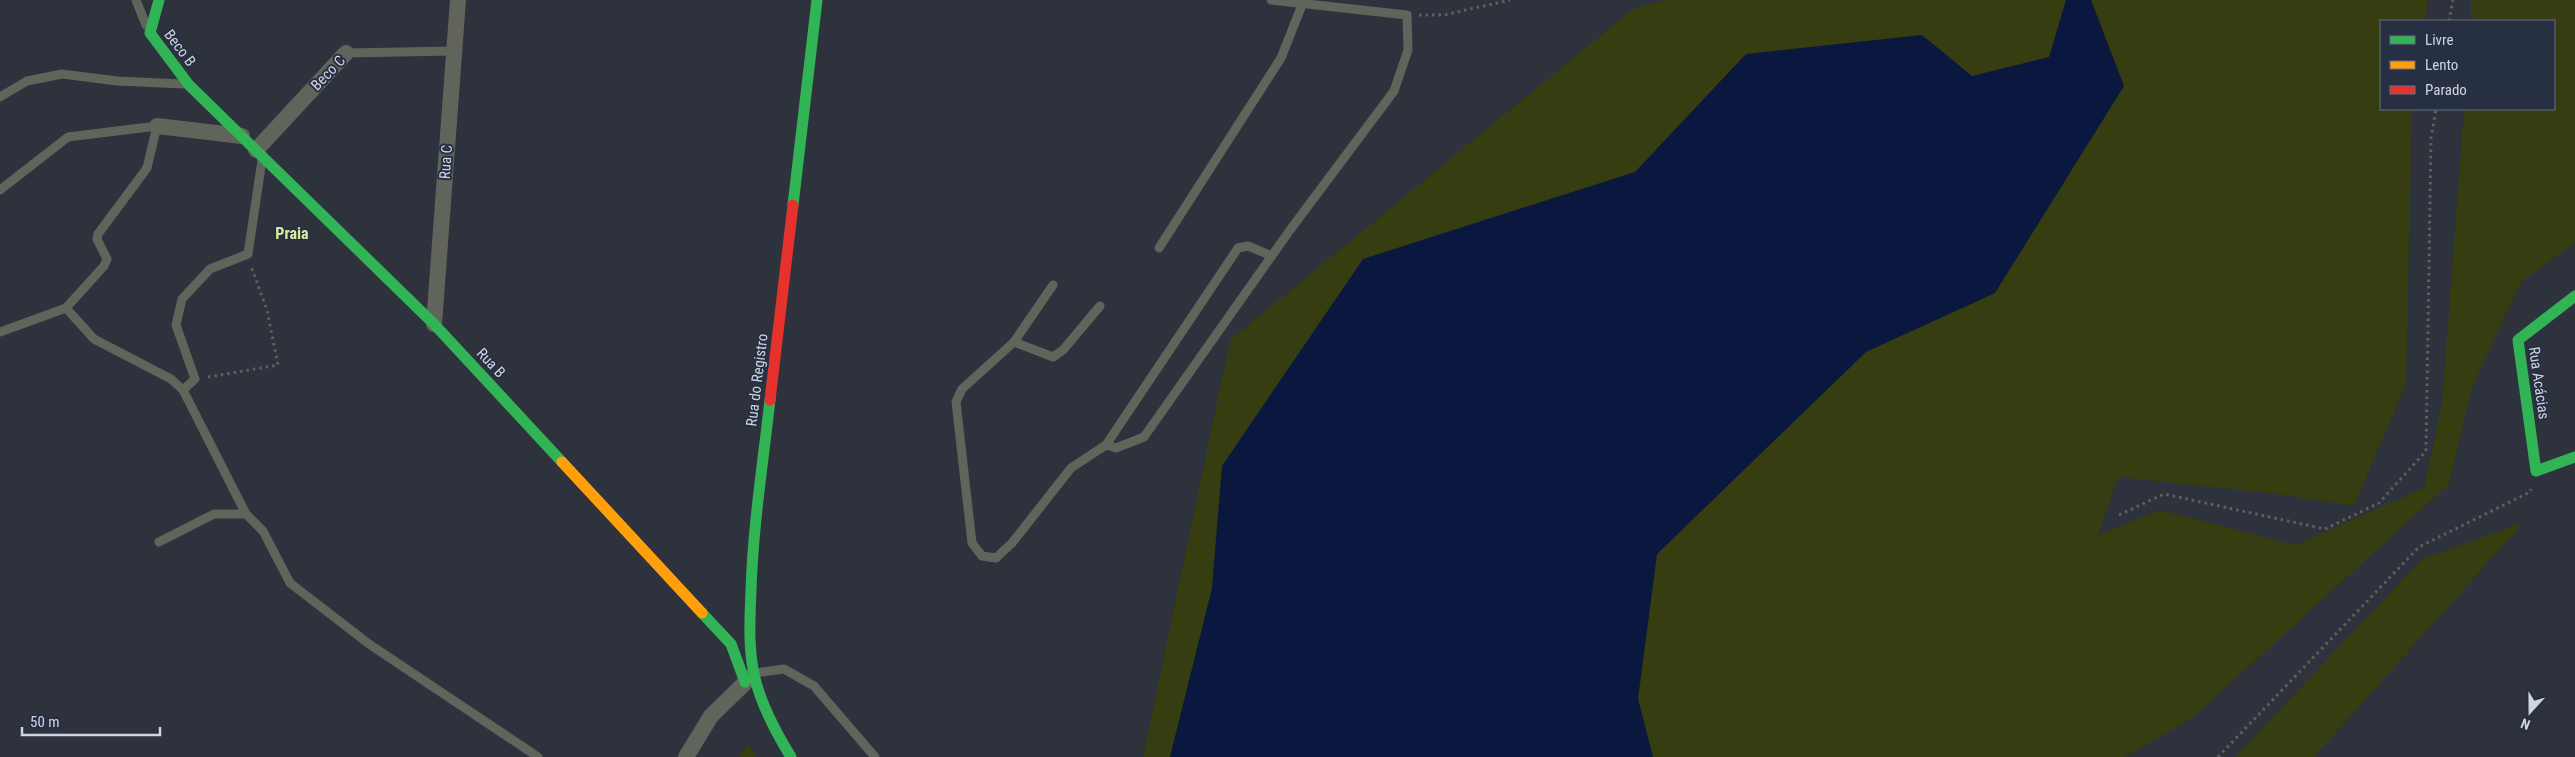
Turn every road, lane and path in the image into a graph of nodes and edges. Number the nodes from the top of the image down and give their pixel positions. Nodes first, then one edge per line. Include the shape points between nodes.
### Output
1 (136, 0) edge
2 (159, 0) edge
3 (458, 0) edge
4 (817, 0) edge
5 (1271, 0) edge
6 (1510, 0) edge
7 (2453, 0) edge
8 (1302, 5) junction
9 (1407, 15) junction
10 (2450, 20) edge
11 (150, 33) junction
12 (454, 51) junction
13 (346, 53) joint
14 (189, 85) junction
15 (0, 97) edge
16 (2436, 110) edge
17 (157, 126) junction
18 (242, 136) junction
19 (260, 153) junction
20 (0, 190) edge
21 (1159, 248) dead end
22 (248, 254) junction
23 (1272, 256) junction
24 (1053, 285) dead end
25 (2575, 296) edge
26 (1100, 306) dead end
27 (66, 308) junction
28 (434, 324) junction
29 (0, 332) edge
30 (1014, 342) junction
31 (195, 379) junction
32 (184, 390) junction
33 (1106, 445) junction
34 (2575, 457) edge
35 (2536, 471) junction
36 (246, 514) junction
37 (2120, 515) dead end
38 (160, 542) dead end
39 (750, 678) junction
40 (538, 757) edge
41 (686, 757) edge
42 (791, 757) edge
43 (875, 757) edge
44 (2218, 757) edge

1 - 11 lane
2 - 11 street, Beco B
3 - 12 street, Rua C
4 - 39 street, Rua do Registro via 752,555
5 - 8 lane
6 - 9 path via 1444,15
7 - 10 path
8 - 9 lane
8 - 21 lane via 1281,58
9 - 23 lane via 1408,50 1394,91
11 - 14 street, Beco B
12 - 13 lane, Beco C
12 - 28 street, Rua C
13 - 19 street, Beco C
14 - 15 lane via 62,74 27,81
14 - 18 street, Rua B
16 - 37 path via 2432,138 2426,451 2380,503 2325,529 2164,494
17 - 18 street
17 - 20 lane via 68,137
17 - 27 lane via 148,168 98,234 97,239 107,259 104,266
18 - 19 street, Rua B
19 - 22 lane
19 - 28 street, Rua B
22 - 31 lane via 210,269 182,299 176,325
22 - 31 path via 267,310 278,365
23 - 33 lane via 1144,436 1116,448
23 - 33 lane via 1248,246 1238,248
24 - 30 lane
25 - 35 street, Rua Acácias via 2518,340
26 - 30 lane via 1063,350 1053,357
27 - 29 lane
27 - 32 lane via 94,340 171,379
28 - 39 street, Rua B via 730,644
30 - 33 lane via 962,389 956,402 972,544 982,556 996,558 1012,543 1071,468
31 - 32 lane
32 - 36 lane
34 - 35 street
35 - 44 path via 2530,492 2419,547
36 - 38 lane via 214,514
36 - 40 lane via 263,531 290,583 369,644
39 - 41 street via 710,716
39 - 42 street, Rua do Registro
39 - 43 lane via 784,670 814,686

